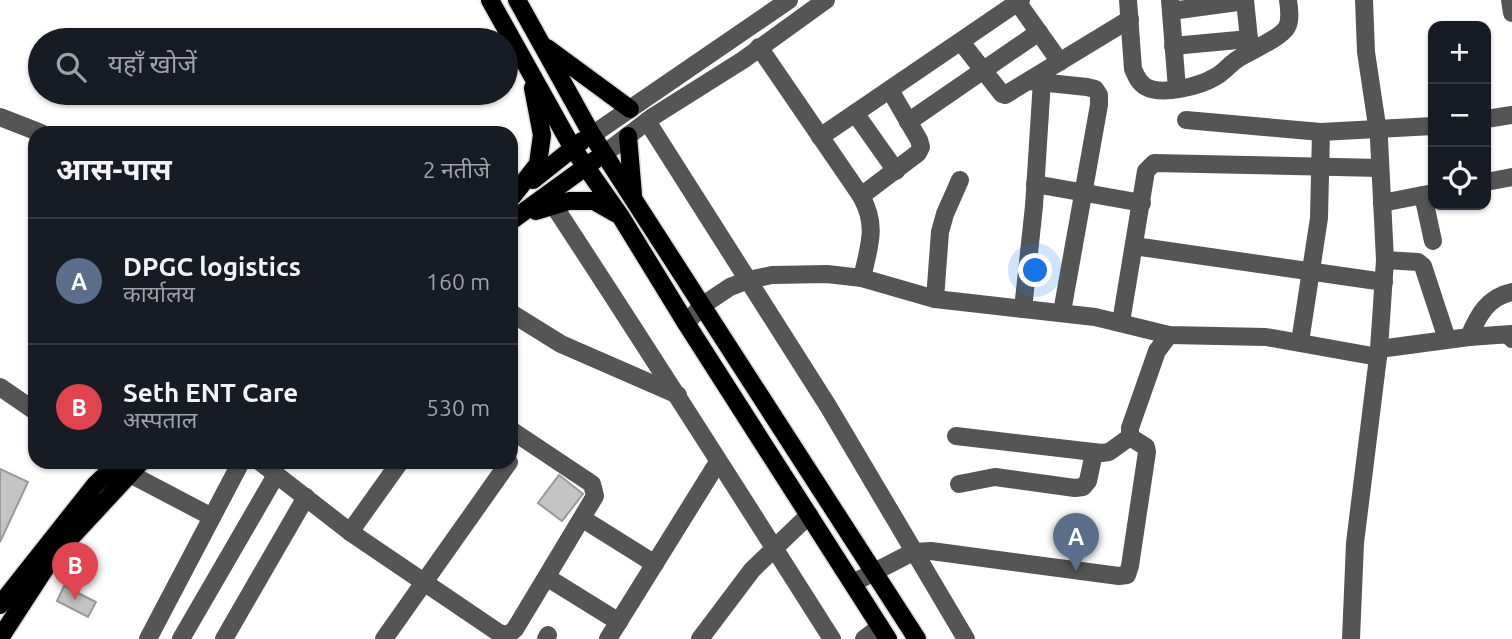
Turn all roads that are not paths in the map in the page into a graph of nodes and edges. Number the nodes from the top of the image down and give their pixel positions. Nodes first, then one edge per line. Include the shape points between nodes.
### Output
1 (490, 0) edge
2 (517, 0) edge
3 (789, 0) edge
4 (826, 0) edge
5 (1288, 0) edge
6 (1364, 0) edge
7 (1510, 0) edge
8 (1020, 1) edge
9 (1245, 1) edge
10 (1170, 6) edge
11 (1127, 8) edge
12 (1512, 13) edge
13 (505, 28) edge
14 (1039, 32) junction
15 (961, 42) junction
16 (541, 44) junction
17 (1250, 45) junction
18 (1173, 46) junction
19 (759, 47) junction
20 (518, 51) edge
21 (1059, 62) junction
22 (985, 71) junction
23 (532, 77) junction
24 (1035, 81) junction
25 (1177, 89) junction
26 (890, 90) junction
27 (630, 109) junction
28 (855, 113) junction
29 (1512, 115) edge
30 (0, 117) edge
31 (1491, 118) edge
32 (1186, 120) dead end
33 (647, 121) junction
34 (908, 122) junction
35 (1428, 126) edge
36 (28, 128) edge
37 (1378, 130) junction
38 (1321, 132) junction
39 (592, 135) junction
40 (628, 136) junction
41 (820, 137) junction
42 (572, 147) junction
43 (604, 154) junction
44 (586, 168) junction
45 (1321, 168) junction
46 (1380, 168) junction
47 (896, 171) junction
48 (1512, 177) edge
49 (960, 180) dead end
50 (1491, 181) edge
51 (1035, 184) junction
52 (518, 189) edge
53 (518, 192) edge
54 (1083, 193) junction
55 (1428, 194) edge
56 (861, 196) junction
57 (634, 200) junction
58 (1142, 203) junction
59 (1382, 203) junction
60 (554, 205) junction
61 (1430, 210) edge
62 (518, 217) edge
63 (518, 217) edge
64 (621, 217) junction
65 (1433, 241) dead end
66 (1134, 246) junction
67 (1385, 261) junction
68 (1312, 272) junction
69 (862, 278) junction
70 (748, 279) junction
71 (1384, 282) junction
72 (1512, 292) edge
73 (934, 299) junction
74 (703, 304) junction
75 (1023, 309) junction
76 (1062, 312) junction
77 (518, 317) edge
78 (1121, 322) junction
79 (686, 323) junction
80 (1169, 335) junction
81 (1512, 336) edge
82 (1469, 337) junction
83 (1447, 339) junction
84 (1300, 342) junction
85 (1378, 353) junction
86 (0, 387) edge
87 (678, 396) junction
88 (28, 406) edge
89 (518, 434) edge
90 (956, 436) dead end
91 (1130, 437) junction
92 (1094, 453) junction
93 (718, 462) junction
94 (119, 469) edge
95 (121, 469) edge
96 (131, 469) edge
97 (236, 469) edge
98 (269, 469) edge
99 (395, 469) edge
100 (504, 469) edge
101 (276, 475) junction
102 (959, 484) dead end
103 (306, 497) junction
104 (810, 515) junction
105 (212, 517) junction
106 (583, 519) junction
107 (350, 532) junction
108 (774, 547) junction
109 (913, 552) junction
110 (654, 564) junction
111 (873, 572) junction
112 (548, 578) junction
113 (853, 583) junction
114 (425, 584) junction
115 (0, 605) edge
116 (620, 622) junction
117 (884, 633) edge
118 (155, 636) edge
119 (0, 638) edge
120 (181, 639) edge
121 (223, 639) edge
122 (384, 639) edge
123 (608, 639) edge
124 (700, 639) edge
125 (832, 639) edge
126 (864, 639) edge
127 (917, 639) edge
128 (966, 639) edge
129 (1351, 639) edge

1 - 13 main road
2 - 16 main road
3 - 27 street
4 - 19 street
5 - 17 street via 1288,27
6 - 37 street via 1366,52
7 - 12 street
8 - 14 street
8 - 15 street
9 - 10 street
9 - 17 street
10 - 18 street
11 - 21 street
11 - 25 street via 1138,79 1145,87
14 - 21 street
14 - 22 street
15 - 22 street
15 - 26 street
16 - 27 main road
16 - 39 main road
17 - 18 street
17 - 25 street via 1218,76
18 - 25 street
19 - 33 street
19 - 41 street
20 - 23 main road
21 - 24 street
22 - 24 street via 1005,95
22 - 34 street
23 - 42 main road
23 - 52 main road via 542,135 538,164
24 - 51 street
24 - 54 street via 1087,87 1099,95
26 - 28 street
26 - 34 street
27 - 39 street
28 - 41 street
28 - 47 street
29 - 31 street
30 - 36 street
32 - 38 street
33 - 40 street
33 - 70 street
34 - 47 street via 920,147
35 - 37 street
37 - 38 street
37 - 46 street
38 - 45 street
39 - 42 main road
39 - 43 main road
40 - 43 street
40 - 57 main road
41 - 56 street
42 - 44 main road
42 - 53 main road
43 - 44 main road
43 - 57 main road
44 - 62 main road
44 - 64 main road
45 - 46 street
45 - 58 street via 1154,163 1146,171
45 - 68 street
46 - 59 street
47 - 56 street
48 - 50 street
49 - 73 street via 940,232
51 - 54 street
51 - 75 street
54 - 58 street
54 - 76 street
55 - 59 street
56 - 69 street via 872,227
57 - 74 main road
58 - 66 street
59 - 67 street
60 - 63 main road
60 - 64 main road via 594,201
60 - 87 street
61 - 65 street
64 - 79 main road
66 - 68 street
66 - 78 street
67 - 71 street
67 - 83 street via 1423,266
68 - 71 street
68 - 84 street
69 - 70 street via 827,274
69 - 73 street
70 - 74 street
70 - 109 street
71 - 85 street
72 - 82 street via 1485,307
73 - 75 street
74 - 79 street
74 - 111 main road
75 - 76 street
76 - 78 street
77 - 87 street via 561,344
78 - 80 street
79 - 104 main road
80 - 84 street
80 - 91 street via 1147,376
81 - 82 street
82 - 83 street
83 - 85 street
84 - 85 street
85 - 129 street via 1355,543
86 - 88 street
87 - 93 street
89 - 106 street via 592,484 595,496
90 - 92 street
91 - 92 street via 1108,452
91 - 109 street via 1147,452 1127,575
92 - 102 street via 1088,481 1075,488 995,477
93 - 108 street
93 - 110 street
94 - 115 main road via 87,495
95 - 119 main road via 52,558
96 - 105 street
97 - 105 street
98 - 101 street
99 - 107 street
100 - 114 street
101 - 103 street
101 - 120 street
103 - 107 street
103 - 121 street
104 - 108 street
104 - 113 main road
105 - 118 street
106 - 110 street
106 - 112 street
107 - 114 street
108 - 124 street
108 - 125 street
109 - 111 street
109 - 128 street
110 - 116 street
111 - 113 street
111 - 127 main road
112 - 114 street via 508,635
112 - 116 street
113 - 117 main road
114 - 122 street
116 - 123 street
117 - 126 street

